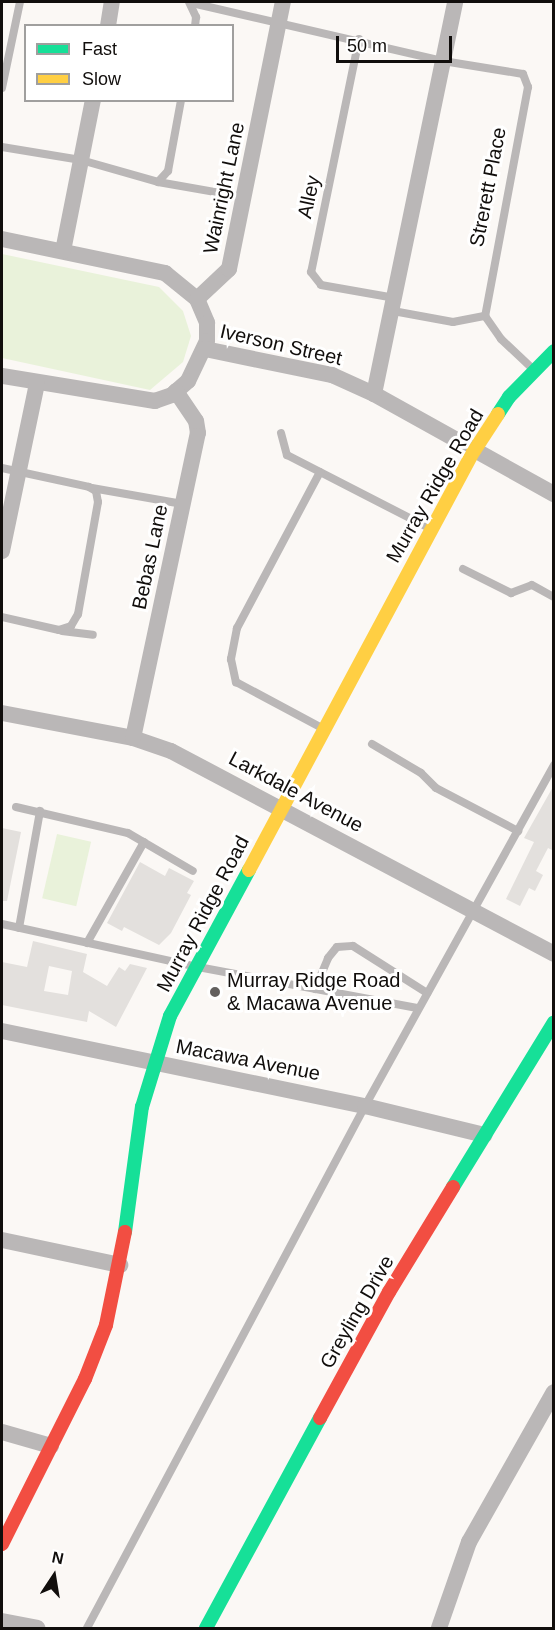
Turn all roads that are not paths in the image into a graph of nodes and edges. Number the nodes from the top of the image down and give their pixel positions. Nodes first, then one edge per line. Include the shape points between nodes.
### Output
1 (20, 2) edge
2 (112, 2) edge
3 (190, 2) edge
4 (283, 2) edge
5 (455, 2) edge
6 (108, 24) edge
7 (195, 24) edge
8 (279, 24) junction
9 (359, 39) junction
10 (2, 42) edge
11 (9, 53) junction
12 (443, 61) junction
13 (2, 88) edge
14 (93, 102) edge
15 (181, 102) edge
16 (2, 148) edge
17 (81, 160) junction
18 (158, 182) junction
19 (243, 197) junction
20 (2, 238) edge
21 (63, 251) junction
22 (197, 299) junction
23 (394, 304) junction
24 (485, 316) junction
25 (205, 349) junction
26 (554, 351) edge
27 (534, 370) junction
28 (2, 376) edge
29 (37, 384) junction
30 (176, 391) junction
31 (374, 394) junction
32 (281, 433) dead end
33 (474, 451) junction
34 (10, 470) edge
35 (320, 472) junction
36 (89, 487) junction
37 (554, 494) edge
38 (183, 504) junction
39 (431, 529) junction
40 (2, 552) edge
41 (463, 569) dead end
42 (554, 597) edge
43 (2, 617) edge
44 (59, 630) junction
45 (93, 634) dead end
46 (2, 713) edge
47 (325, 729) junction
48 (133, 738) junction
49 (372, 744) dead end
50 (554, 765) edge
51 (16, 807) dead end
52 (281, 808) junction
53 (40, 812) junction
54 (518, 831) junction
55 (144, 842) junction
56 (193, 871) dead end
57 (475, 911) junction
58 (2, 924) edge
59 (19, 928) junction
60 (87, 943) junction
61 (554, 954) edge
62 (198, 967) junction
63 (315, 989) junction
64 (427, 993) junction
65 (417, 1008) junction
66 (554, 1022) edge
67 (2, 1031) edge
68 (153, 1063) junction
69 (365, 1106) junction
70 (485, 1135) junction
71 (2, 1240) edge
72 (120, 1265) junction
73 (554, 1392) edge
74 (2, 1432) edge
75 (51, 1446) junction
76 (2, 1544) edge
77 (2, 1621) edge
78 (37, 1629) edge
79 (87, 1629) edge
80 (206, 1629) edge
81 (439, 1629) edge

1 - 11 lane
2 - 6 street
3 - 7 lane
3 - 8 lane
4 - 8 street, Wainright Lane
5 - 12 street
8 - 9 lane
8 - 19 street, Wainright Lane
9 - 12 lane
9 - 23 lane, Alley via 311,272 321,285
10 - 11 lane
11 - 13 lane
12 - 23 street
12 - 24 lane, Strerett Place via 523,74 528,87
14 - 17 street
15 - 18 lane via 168,171
16 - 17 lane
17 - 18 lane
17 - 21 street
18 - 19 lane
19 - 22 street, Wainright Lane via 229,269
20 - 21 street
21 - 22 street via 165,273
22 - 25 street, Iverson Street via 207,323
23 - 24 lane, Alley via 453,322
23 - 31 street
24 - 27 lane via 501,339
25 - 30 street, Iverson Street via 188,381
25 - 31 street, Iverson Street via 332,375
26 - 27 main road, Murray Ridge Road
27 - 33 main road, Murray Ridge Road via 509,397
28 - 29 street
29 - 30 street via 138,401 155,401
29 - 34 street
30 - 38 street, Bebas Lane via 196,421 198,433
31 - 33 street, Iverson Street
32 - 35 lane via 287,455
33 - 37 street, Iverson Street
33 - 39 main road, Murray Ridge Road
34 - 36 lane
34 - 40 street
35 - 39 lane
35 - 47 lane via 237,628 231,659 236,682
36 - 38 lane
36 - 44 lane via 96,490 98,502 78,615 71,626
38 - 48 street, Bebas Lane
39 - 47 main road, Murray Ridge Road
41 - 42 lane via 511,593 532,585
43 - 44 lane
44 - 45 lane
46 - 48 street, Larkdale Avenue
47 - 52 main road, Murray Ridge Road
48 - 52 street, Larkdale Avenue via 171,751
49 - 54 lane via 421,773 436,788
50 - 54 lane
51 - 53 lane
52 - 57 street, Larkdale Avenue
52 - 62 main road, Murray Ridge Road
53 - 55 lane via 128,833
53 - 59 lane
54 - 57 lane
55 - 56 lane
55 - 60 lane
57 - 61 street, Larkdale Avenue
57 - 64 lane
58 - 59 lane
59 - 60 lane
60 - 62 lane
62 - 63 lane
62 - 68 main road, Murray Ridge Road via 170,1016
63 - 64 lane via 337,947 353,946
63 - 65 lane
64 - 65 lane
65 - 69 lane
66 - 70 main road, Greyling Drive
67 - 68 street, Macawa Avenue
68 - 69 street, Macawa Avenue
68 - 72 main road, Murray Ridge Road via 142,1107
69 - 70 street, Macawa Avenue
69 - 79 lane
70 - 80 main road, Greyling Drive via 389,1292
71 - 72 street
72 - 75 main road, Murray Ridge Road via 106,1325
73 - 81 street via 469,1542
74 - 75 street
75 - 76 main road, Murray Ridge Road
77 - 78 street

